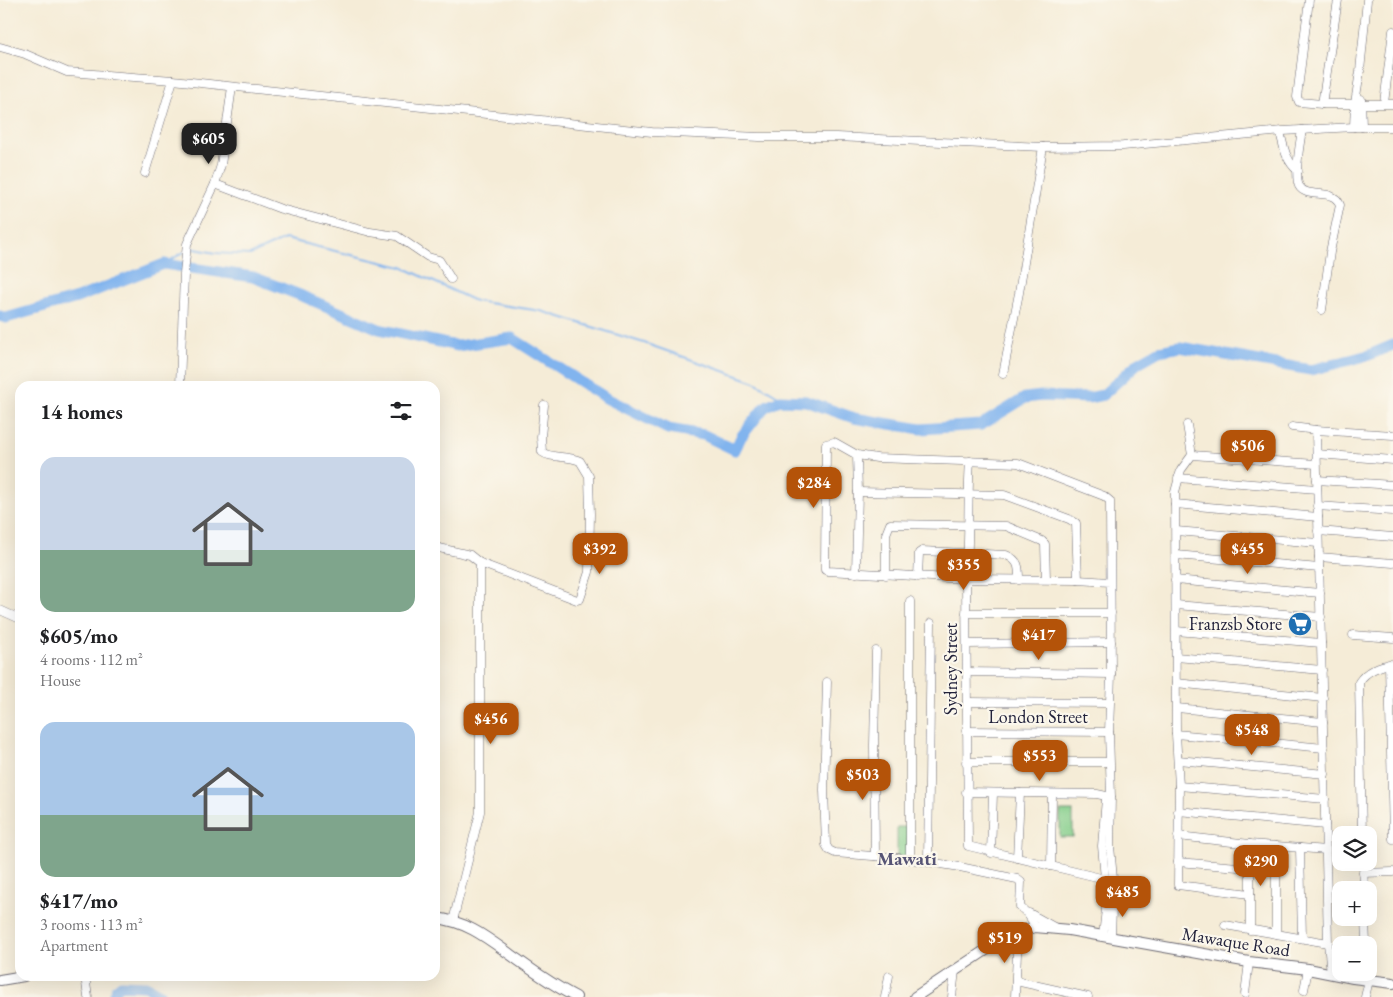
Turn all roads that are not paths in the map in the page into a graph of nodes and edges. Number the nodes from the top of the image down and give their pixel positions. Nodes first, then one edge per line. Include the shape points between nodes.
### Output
1 (1309, 0) edge
2 (1338, 0) edge
3 (1367, 0) edge
4 (1372, 0) edge
5 (1393, 31) edge
6 (0, 47) edge
7 (173, 80) junction
8 (232, 87) junction
9 (1358, 103) junction
10 (1384, 103) junction
11 (1322, 104) junction
12 (1393, 104) edge
13 (1358, 127) junction
14 (1393, 127) edge
15 (1302, 130) junction
16 (1280, 132) junction
17 (1043, 148) junction
18 (1298, 171) junction
19 (145, 173) dead end
20 (215, 184) junction
21 (451, 279) dead end
22 (1322, 310) dead end
23 (1003, 374) dead end
24 (180, 381) edge
25 (544, 404) dead end
26 (1187, 425) dead end
27 (1292, 428) dead end
28 (1316, 430) junction
29 (1393, 435) edge
30 (1317, 454) junction
31 (857, 455) junction
32 (1192, 455) junction
33 (1393, 460) edge
34 (970, 462) junction
35 (1316, 464) junction
36 (1178, 478) junction
37 (1317, 480) junction
38 (1393, 485) edge
39 (1317, 489) junction
40 (858, 492) junction
41 (968, 494) junction
42 (1175, 504) junction
43 (1317, 506) junction
44 (1393, 511) edge
45 (1318, 518) junction
46 (968, 524) junction
47 (1176, 531) junction
48 (1318, 531) junction
49 (1393, 537) edge
50 (1318, 542) junction
51 (440, 548) edge
52 (969, 553) junction
53 (1176, 555) junction
54 (1318, 557) junction
55 (480, 563) junction
56 (1393, 563) edge
57 (1319, 568) junction
58 (856, 573) junction
59 (886, 575) junction
60 (918, 577) junction
61 (966, 580) junction
62 (1019, 580) junction
63 (1046, 580) junction
64 (1078, 580) junction
65 (1175, 580) junction
66 (1110, 582) junction
67 (1320, 593) junction
68 (910, 601) dead end
69 (1176, 606) junction
70 (0, 610) edge
71 (966, 613) junction
72 (1110, 613) junction
73 (15, 617) edge
74 (1321, 617) junction
75 (931, 623) dead end
76 (1176, 631) junction
77 (1354, 635) dead end
78 (1393, 638) edge
79 (1111, 642) junction
80 (1321, 643) junction
81 (968, 644) junction
82 (876, 651) dead end
83 (1176, 657) junction
84 (1391, 664) edge
85 (1322, 670) junction
86 (967, 672) junction
87 (1111, 674) junction
88 (827, 682) dead end
89 (1176, 683) junction
90 (1323, 698) junction
91 (967, 702) junction
92 (1109, 703) junction
93 (1177, 708) junction
94 (1323, 722) junction
95 (966, 731) junction
96 (1109, 732) junction
97 (1176, 734) junction
98 (1324, 748) junction
99 (1178, 760) junction
100 (966, 762) junction
101 (1110, 762) junction
102 (1325, 774) junction
103 (1179, 786) junction
104 (966, 792) junction
105 (993, 793) junction
106 (1020, 793) junction
107 (1052, 794) junction
108 (1109, 794) junction
109 (1325, 799) junction
110 (1178, 811) junction
111 (1325, 825) junction
112 (1362, 826) edge
113 (1178, 836) junction
114 (1393, 839) edge
115 (1250, 844) junction
116 (1276, 846) junction
117 (1300, 848) junction
118 (1326, 850) junction
119 (991, 853) junction
120 (875, 856) junction
121 (1017, 858) junction
122 (910, 860) junction
123 (928, 862) junction
124 (1178, 862) junction
125 (1051, 866) junction
126 (1250, 868) junction
127 (1393, 872) edge
128 (1363, 873) joint
129 (1109, 879) junction
130 (1363, 881) edge
131 (1250, 894) junction
132 (1027, 912) junction
133 (440, 919) edge
134 (453, 921) junction
135 (1224, 925) dead end
136 (1034, 927) junction
137 (1056, 928) junction
138 (1250, 930) junction
139 (1018, 932) junction
140 (1276, 934) junction
141 (1107, 936) junction
142 (1302, 938) junction
143 (1328, 943) junction
144 (1249, 962) junction
145 (1308, 969) junction
146 (955, 970) junction
147 (1331, 973) joint
148 (889, 976) dead end
149 (15, 978) edge
150 (1377, 979) edge
151 (0, 980) edge
152 (86, 981) edge
153 (1016, 981) junction
154 (1367, 981) edge
155 (1393, 983) edge
156 (1304, 990) dead end
157 (1245, 994) dead end
158 (88, 997) edge
159 (576, 997) edge
160 (885, 997) edge
161 (915, 997) edge
162 (952, 997) edge
163 (1015, 997) edge
164 (1088, 997) edge
165 (1365, 997) edge

1 - 11 street via 1297,97 1302,104
2 - 11 street
3 - 9 street
4 - 9 street
5 - 10 street
6 - 7 street via 67,72
7 - 8 street
7 - 19 street
8 - 17 street via 652,132 837,137
8 - 20 street via 221,165
9 - 10 street
9 - 11 street
9 - 13 street
10 - 12 street
13 - 14 street
13 - 15 street
15 - 16 street
15 - 18 street
16 - 17 street via 1123,146
16 - 18 street via 1286,157
17 - 23 street
18 - 22 street via 1300,187 1304,191 1333,196 1340,205
20 - 21 street via 281,209 397,236 428,257 439,260
20 - 24 street via 187,244
25 - 55 street via 542,452 580,461 589,476 589,572 583,594 576,600
26 - 32 street
27 - 28 street
28 - 29 street
28 - 30 street
30 - 33 street
30 - 35 street
31 - 34 street
31 - 40 street
31 - 58 street via 834,442 826,444 825,570
32 - 35 street
32 - 36 street
34 - 41 street, Sydney Street
34 - 66 street via 1022,464 1108,499
35 - 37 street
36 - 39 street
36 - 42 street
37 - 38 street
37 - 39 street
39 - 43 street
40 - 41 street
40 - 58 street
41 - 46 street, Sydney Street
41 - 64 street via 1013,497 1076,523
42 - 45 street
42 - 47 street
43 - 44 street
43 - 45 street
45 - 48 street
46 - 52 street, Sydney Street
46 - 59 street via 890,524 886,534
46 - 63 street via 1006,526 1042,541 1045,544
47 - 50 street
47 - 53 street
48 - 49 street
48 - 50 street
50 - 54 street
51 - 55 street via 470,555
52 - 60 street via 920,552
52 - 61 street, Sydney Street
52 - 62 street via 1012,557 1019,564
53 - 57 street
53 - 65 street
54 - 56 street
54 - 57 street
55 - 134 street via 480,812
57 - 67 street
58 - 59 street
59 - 60 street
60 - 61 street
61 - 62 street
61 - 71 street, Sydney Street
62 - 63 street
63 - 64 street
64 - 66 street
65 - 67 street
65 - 69 street
66 - 72 street
67 - 74 street
68 - 122 street
69 - 74 street
69 - 76 street
70 - 73 street
71 - 72 street
71 - 81 street, Sydney Street
72 - 79 street
74 - 80 street
75 - 123 street
76 - 80 street
76 - 83 street
77 - 78 street
79 - 81 street
79 - 87 street
80 - 85 street
81 - 86 street, Sydney Street
82 - 120 street
83 - 85 street
83 - 89 street
84 - 112 street via 1365,674 1359,682
84 - 114 street
85 - 90 street
86 - 87 street
86 - 91 street, Sydney Street
87 - 92 street
88 - 120 street via 826,845 834,853
89 - 90 street
89 - 93 street
90 - 94 street
91 - 92 street
91 - 95 street, Sydney Street
92 - 96 street
93 - 94 street
93 - 97 street
94 - 98 street
95 - 96 street, London Street
95 - 100 street, Sydney Street
96 - 101 street
97 - 98 street
97 - 99 street
98 - 102 street
99 - 102 street
99 - 103 street
100 - 101 street
100 - 104 street, Sydney Street
101 - 108 street
102 - 109 street
103 - 109 street
103 - 110 street
104 - 105 street
104 - 119 street, Sydney Street via 968,846
105 - 106 street
105 - 119 street
106 - 107 street
106 - 121 street
107 - 108 street
107 - 125 street
108 - 129 street via 1106,846
109 - 111 street
110 - 111 street
110 - 113 street
111 - 118 street
113 - 115 street
113 - 124 street
115 - 116 street
115 - 126 street
116 - 117 street
116 - 140 street
117 - 118 street
117 - 142 street
118 - 143 street
119 - 121 street
120 - 122 street
121 - 125 street
122 - 123 street
123 - 132 street via 1021,882 1020,907
124 - 126 street
124 - 131 street via 1179,886
125 - 129 street
126 - 131 street
127 - 128 street
128 - 130 street
129 - 141 street
131 - 138 street
132 - 136 street
132 - 137 street
133 - 134 main road
134 - 159 main road via 479,932
135 - 138 street
136 - 137 main road, Mawaque Road
136 - 139 main road, Mawaque Road
137 - 141 main road, Mawaque Road
138 - 140 street
139 - 146 main road, Mawaque Road
139 - 153 street
140 - 142 street
141 - 144 main road, Mawaque Road
142 - 143 street
143 - 147 street
144 - 145 main road, Mawaque Road
144 - 157 street
145 - 147 main road, Mawaque Road
145 - 156 street
146 - 161 main road, Mawaque Road
146 - 162 street
148 - 160 street
149 - 151 main road
150 - 155 main road, Mawaque Road
152 - 158 street
153 - 163 street
153 - 164 street
154 - 165 street

